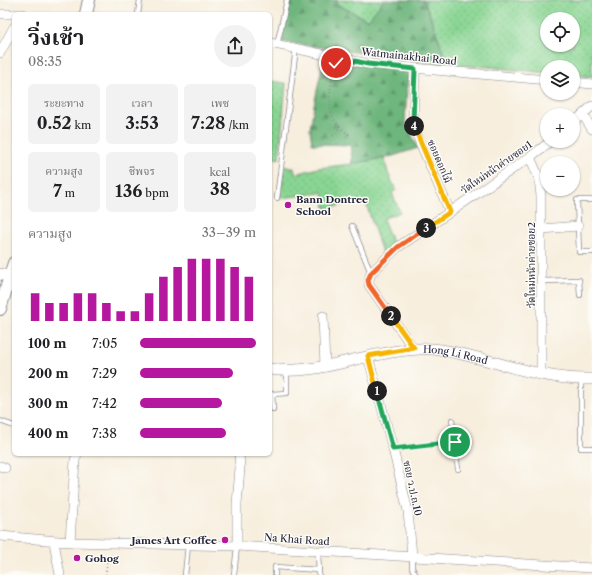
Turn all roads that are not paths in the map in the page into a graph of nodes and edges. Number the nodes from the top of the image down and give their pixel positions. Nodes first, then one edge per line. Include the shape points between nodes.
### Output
1 (90, 0) edge
2 (140, 0) edge
3 (287, 0) edge
4 (87, 12) edge
5 (138, 12) edge
6 (0, 14) edge
7 (12, 14) edge
8 (12, 31) edge
9 (274, 44) edge
10 (296, 48) junction
11 (0, 53) edge
12 (415, 69) junction
13 (540, 79) edge
14 (580, 83) edge
15 (592, 84) edge
16 (592, 106) edge
17 (583, 115) junction
18 (580, 117) edge
19 (592, 129) edge
20 (542, 148) edge
21 (530, 157) junction
22 (277, 198) dead end
23 (592, 200) edge
24 (450, 212) junction
25 (352, 226) dead end
26 (578, 226) junction
27 (542, 229) junction
28 (592, 252) edge
29 (371, 273) junction
30 (8, 276) edge
31 (542, 281) junction
32 (580, 295) dead end
33 (0, 309) edge
34 (323, 316) dead end
35 (414, 348) junction
36 (368, 356) junction
37 (325, 367) junction
38 (272, 369) edge
39 (287, 371) junction
40 (541, 375) junction
41 (580, 379) junction
42 (592, 379) edge
43 (273, 409) dead end
44 (452, 420) dead end
45 (0, 421) edge
46 (12, 425) edge
47 (455, 442) junction
48 (592, 448) edge
49 (393, 449) junction
50 (76, 456) edge
51 (239, 456) edge
52 (458, 469) dead end
53 (0, 536) edge
54 (54, 542) junction
55 (70, 542) junction
56 (188, 545) junction
57 (237, 546) junction
58 (318, 551) junction
59 (412, 556) junction
60 (57, 559) junction
61 (592, 568) edge
62 (319, 573) edge
63 (55, 575) edge
64 (60, 575) edge
65 (185, 575) edge
66 (234, 575) edge
67 (275, 575) edge
68 (416, 575) edge

1 - 4 main road
2 - 5 lane
3 - 9 lane
6 - 7 street
8 - 11 street
9 - 10 street, Watmainakhai Road
10 - 12 street, Watmainakhai Road via 368,64
10 - 22 lane
12 - 13 street, Watmainakhai Road
12 - 24 street, ซอยดอกไม้ via 414,128
14 - 15 street
16 - 17 street
17 - 18 street
17 - 19 street
20 - 21 street, วัดใหม่หน้าค่ายซอย1
21 - 24 street, วัดใหม่หน้าค่ายซอย1
21 - 27 street, วัดใหม่หน้าค่ายซอย2 via 539,178 542,196
23 - 26 lane via 577,200
24 - 29 street, วัดใหม่หน้าค่ายซอย1 via 398,247
25 - 29 lane
26 - 27 street
26 - 28 lane via 579,252
27 - 31 street, วัดใหม่หน้าค่ายซอย2
29 - 35 street via 369,285
30 - 33 main road
31 - 32 lane via 579,280
31 - 40 street, วัดใหม่หน้าค่ายซอย2
34 - 37 street
35 - 36 street, Hong Li Road
35 - 40 street, Hong Li Road via 450,351
36 - 37 street, Hong Li Road
36 - 49 street, ซอย ว.ป.ถ.10
37 - 39 street, Hong Li Road
38 - 39 street, Hong Li Road
39 - 43 lane via 287,392 272,394
40 - 41 street, Hong Li Road
41 - 42 street, Hong Li Road
41 - 48 lane via 581,448
44 - 47 lane
45 - 46 lane
47 - 49 lane
47 - 52 lane
49 - 59 street, ซอย ว.ป.ถ.10 via 408,511
50 - 55 street
51 - 57 street
53 - 54 street, Na Khai Road
54 - 55 street, Na Khai Road
54 - 60 street
55 - 56 street, Na Khai Road
56 - 57 street, Na Khai Road
56 - 65 lane
57 - 58 street, Na Khai Road
57 - 66 lane
58 - 59 street, Na Khai Road
58 - 62 lane
59 - 61 street, Na Khai Road
59 - 68 lane via 412,568
60 - 63 lane
60 - 64 street
62 - 67 lane via 275,568

